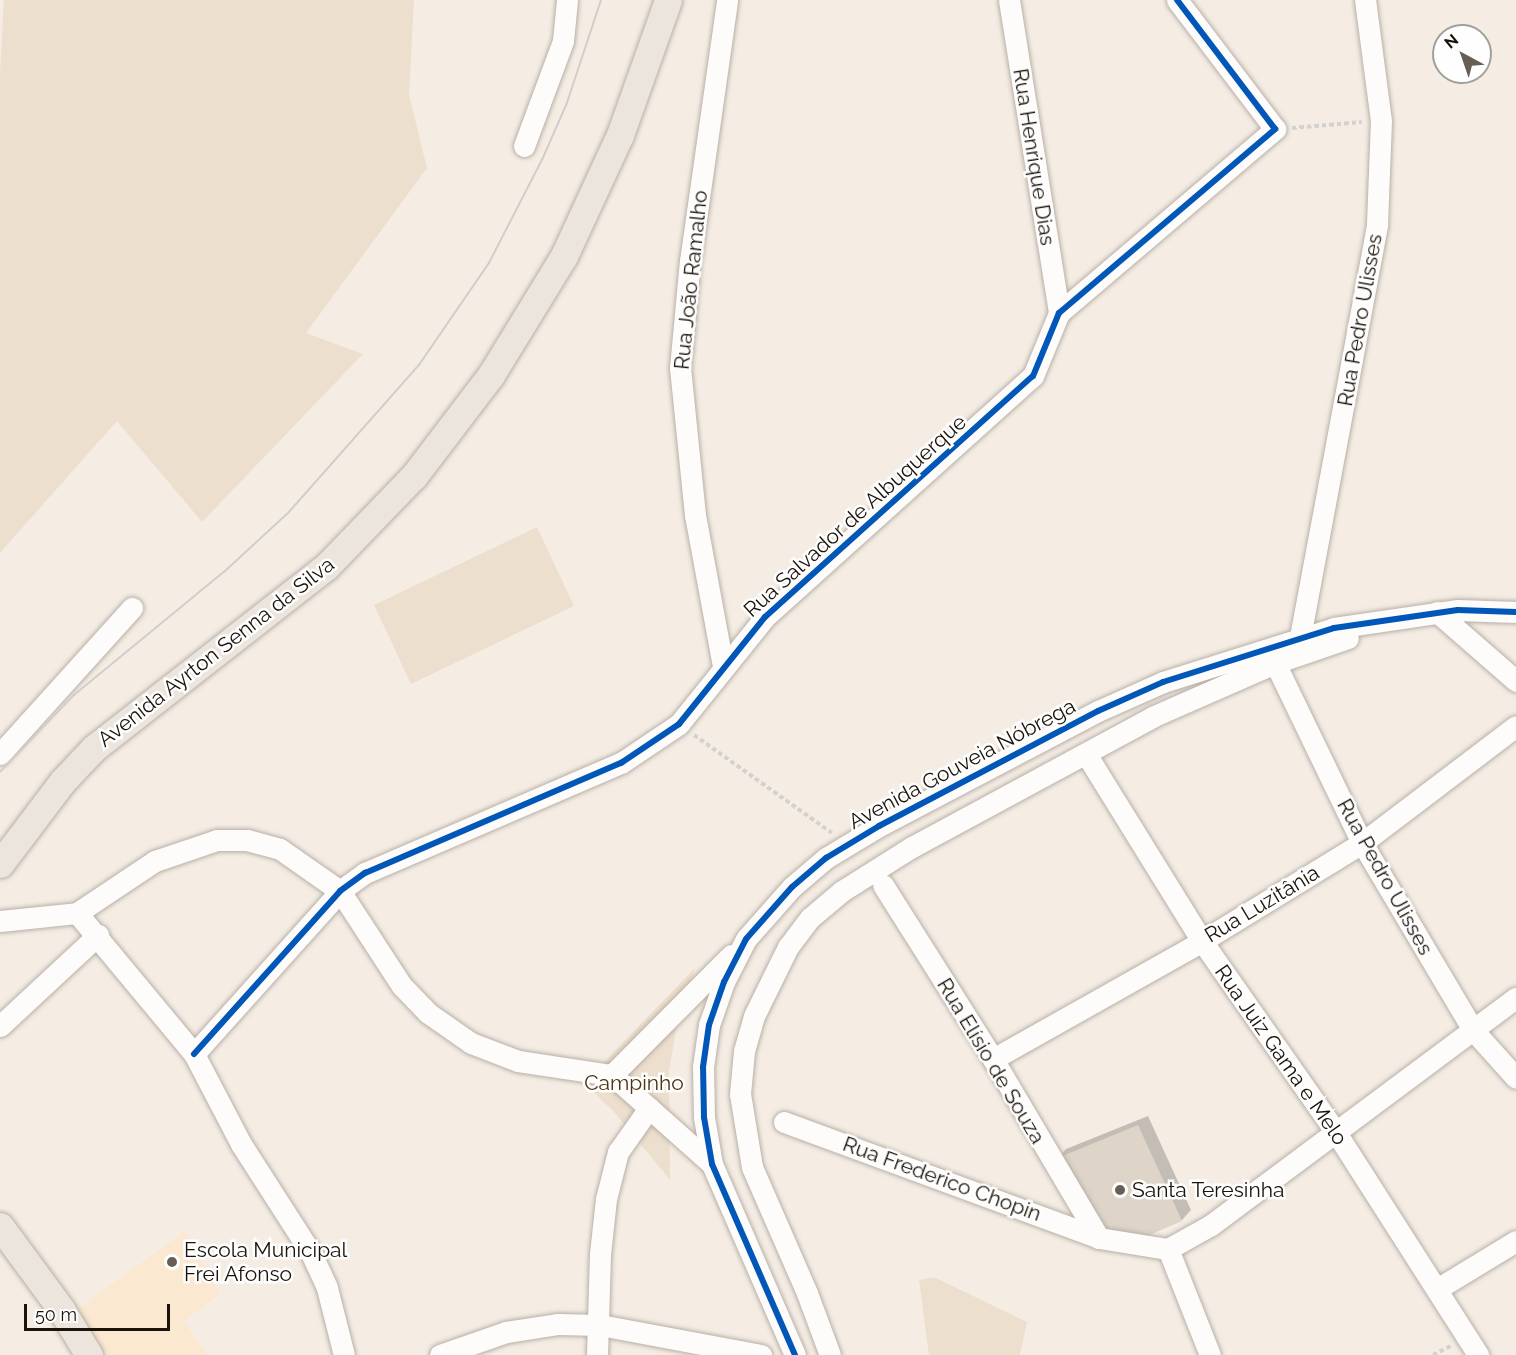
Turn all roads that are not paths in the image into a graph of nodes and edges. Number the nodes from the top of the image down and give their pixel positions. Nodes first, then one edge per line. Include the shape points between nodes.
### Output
1 (567, 0) edge
2 (668, 0) edge
3 (727, 0) edge
4 (1009, 0) edge
5 (1177, 0) edge
6 (1365, 0) edge
7 (524, 146) dead end
8 (1059, 313) junction
9 (132, 608) dead end
10 (1516, 612) edge
11 (1429, 614) junction
12 (1300, 637) junction
13 (1275, 663) junction
14 (723, 666) junction
15 (1516, 681) edge
16 (1516, 726) edge
17 (0, 754) edge
18 (1086, 754) junction
19 (1362, 843) junction
20 (0, 864) edge
21 (883, 885) dead end
22 (340, 891) junction
23 (77, 913) junction
24 (0, 921) edge
25 (98, 934) junction
26 (746, 939) junction
27 (1202, 941) junction
28 (1516, 998) edge
29 (0, 1026) edge
30 (1473, 1030) junction
31 (194, 1054) junction
32 (993, 1059) junction
33 (612, 1075) junction
34 (1516, 1078) edge
35 (649, 1108) junction
36 (784, 1122) dead end
37 (1335, 1131) junction
38 (712, 1164) junction
39 (0, 1226) edge
40 (1099, 1238) junction
41 (1516, 1241) edge
42 (1168, 1249) junction
43 (1437, 1289) junction
44 (600, 1324) junction
45 (89, 1355) edge
46 (344, 1355) edge
47 (440, 1355) edge
48 (597, 1355) edge
49 (760, 1355) edge
50 (795, 1355) edge
51 (830, 1355) edge
52 (1210, 1355) edge
53 (1478, 1355) edge

1 - 7 street via 563,41
2 - 20 main road, Avenida Ayrton Senna da Silva via 620,135 564,256 491,375 414,476 326,567 94,748 62,782
3 - 14 street, Rua João Ramalho via 690,261 680,368 695,515
4 - 8 street, Rua Henrique Dias
5 - 8 street, Rua Salvador de Albuquerque via 1275,129
6 - 12 street, Rua Pedro Ulisses via 1381,121 1377,224
8 - 14 street, Rua Salvador de Albuquerque via 1033,376 765,617
9 - 17 street
10 - 11 street via 1485,609
11 - 12 street, Avenida Gouveia Nóbrega
11 - 13 street
11 - 15 street
12 - 26 street, Avenida Gouveia Nóbrega via 1139,691 848,844 792,887
13 - 18 street via 1152,717
13 - 19 street, Rua Pedro Ulisses
14 - 22 street, Rua Salvador de Albuquerque via 679,724 621,763 392,858
16 - 19 street, Rua Luzitânia
18 - 27 street, Rua Juiz Gama e Melo
18 - 51 street via 889,859 842,891 810,918 788,946 753,1016 744,1051 740,1094 752,1167
19 - 27 street, Rua Luzitânia
19 - 30 street, Rua Pedro Ulisses
21 - 32 street, Rua Elísio de Souza
22 - 23 street via 280,849 247,840 217,840 154,861
22 - 31 street, Rua Salvador de Albuquerque
22 - 33 street via 402,986 428,1013 471,1043 518,1061
23 - 24 street
23 - 25 street
25 - 29 street
25 - 31 street
26 - 33 street
26 - 38 street, Avenida Gouveia Nóbrega via 724,982 709,1025 703,1067 704,1117
27 - 32 street, Rua Luzitânia
27 - 37 street, Rua Juiz Gama e Melo
28 - 30 street
30 - 34 street, Rua Pedro Ulisses
30 - 37 street
31 - 46 street via 241,1144 311,1253 327,1288
32 - 40 street, Rua Elísio de Souza
33 - 35 street
35 - 38 street
35 - 44 street via 618,1152 606,1199 600,1254
36 - 40 street, Rua Frederico Chopin
37 - 42 street via 1211,1225
37 - 43 street, Rua Juiz Gama e Melo
38 - 50 street, Avenida Gouveia Nóbrega
39 - 45 main road via 61,1309
40 - 42 street, Rua Frederico Chopin
41 - 43 street
42 - 52 street
43 - 53 street, Rua Juiz Gama e Melo
44 - 47 street via 535,1325
44 - 48 street
44 - 49 street

